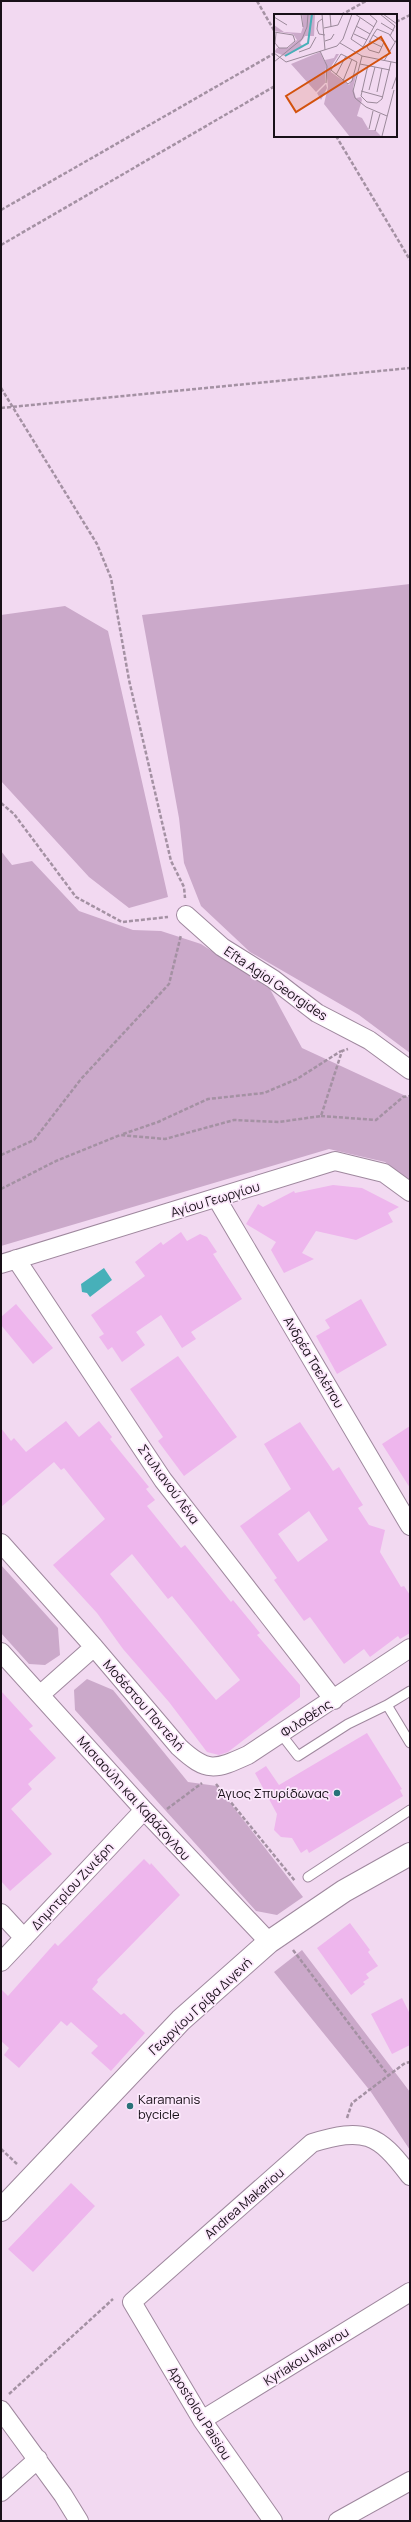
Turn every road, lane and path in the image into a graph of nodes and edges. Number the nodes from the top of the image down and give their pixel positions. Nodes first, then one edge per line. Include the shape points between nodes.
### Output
1 (257, 1) edge
2 (366, 1) edge
3 (343, 14) edge
4 (410, 15) edge
5 (397, 22) edge
6 (274, 30) edge
7 (274, 54) edge
8 (274, 87) edge
9 (337, 137) edge
10 (1, 210) edge
11 (1, 245) edge
12 (410, 260) edge
13 (410, 368) edge
14 (1, 388) edge
15 (12, 407) junction
16 (1, 408) edge
17 (1, 803) edge
18 (186, 915) junction
19 (369, 1040) junction
20 (342, 1051) junction
21 (410, 1070) edge
22 (410, 1096) edge
23 (321, 1116) junction
24 (120, 1135) junction
25 (1, 1154) edge
26 (1, 1189) edge
27 (410, 1192) edge
28 (217, 1199) junction
29 (8, 1262) edge
30 (410, 1526) edge
31 (1, 1543) edge
32 (94, 1647) junction
33 (410, 1648) edge
34 (1, 1652) edge
35 (410, 1691) edge
36 (41, 1694) junction
37 (334, 1700) junction
38 (387, 1705) junction
39 (281, 1734) junction
40 (410, 1743) edge
41 (204, 1768) junction
42 (410, 1810) edge
43 (148, 1815) junction
44 (410, 1854) edge
45 (308, 1877) dead end
46 (298, 1885) dead end
47 (1, 1913) edge
48 (24, 1938) junction
49 (275, 1938) junction
50 (1, 1962) edge
51 (410, 2062) edge
52 (388, 2075) junction
53 (341, 2134) junction
54 (410, 2176) edge
55 (1, 2210) edge
56 (410, 2292) edge
57 (132, 2302) junction
58 (4, 2403) edge
59 (202, 2420) junction
60 (38, 2459) junction
61 (410, 2480) edge
62 (1, 2492) edge
63 (79, 2521) edge
64 (273, 2521) edge
65 (338, 2521) edge

1 - 6 path
2 - 3 path
4 - 5 path
7 - 10 path
8 - 11 path
9 - 12 path
13 - 15 path
14 - 15 path
15 - 16 path
15 - 18 path via 97,544 111,578 130,680 171,862 184,888
17 - 18 path via 14,814 76,897 122,922
18 - 19 street, Efta Agioi Georgides via 222,947 274,979 317,1013
18 - 25 path via 169,984 81,1079 34,1140
19 - 20 path
19 - 21 street, Efta Agioi Georgides
20 - 23 path
20 - 24 path via 297,1080 264,1093 208,1099 158,1122
22 - 23 path via 403,1097 376,1120
23 - 24 path via 278,1122 234,1120 165,1139
24 - 26 path via 56,1161
27 - 28 street, Αγίου Γεωργίου via 384,1173 335,1161
28 - 29 street, Αγίου Γεωργίου
28 - 30 street, Ανδρέα Τσελέπου
29 - 37 street, Στυλιανού Λένα via 163,1480
31 - 32 street, Μοδέστου Παντελή
32 - 36 street, Μοδέστου Παντελή
32 - 41 street, Μοδέστου Παντελή via 179,1747
33 - 37 street, Φιλοθέης
34 - 36 street, Μισιαούλη και Καβάζογλου
35 - 38 lane
36 - 43 street, Μισιαούλη και Καβάζογλου
37 - 39 street, Φιλοθέης
38 - 39 lane via 348,1724 298,1756
38 - 40 lane
39 - 41 street, Φιλοθέης via 222,1767
41 - 43 path
41 - 46 path
42 - 45 lane
43 - 48 street, Δημητρίου Ζινιέρη
43 - 49 street, Μισιαούλη και Καβάζογλου
44 - 49 street, Γεωργίου Γρίβα Διγενή via 344,1891
47 - 48 street
48 - 50 street, Δημητρίου Ζινιέρη
49 - 52 path
49 - 55 street, Γεωργίου Γρίβα Διγενή via 181,2020
51 - 52 path
52 - 53 path via 352,2104
53 - 54 street, Andrea Makariou via 369,2137 391,2150
53 - 57 street, Andrea Makariou via 312,2143
56 - 59 street, Kyriakou Mavrou
57 - 58 path via 113,2299
57 - 59 street, Apostolou Paisiou
58 - 60 street
59 - 64 street, Apostolou Paisiou
60 - 62 street
60 - 63 street
61 - 65 street

